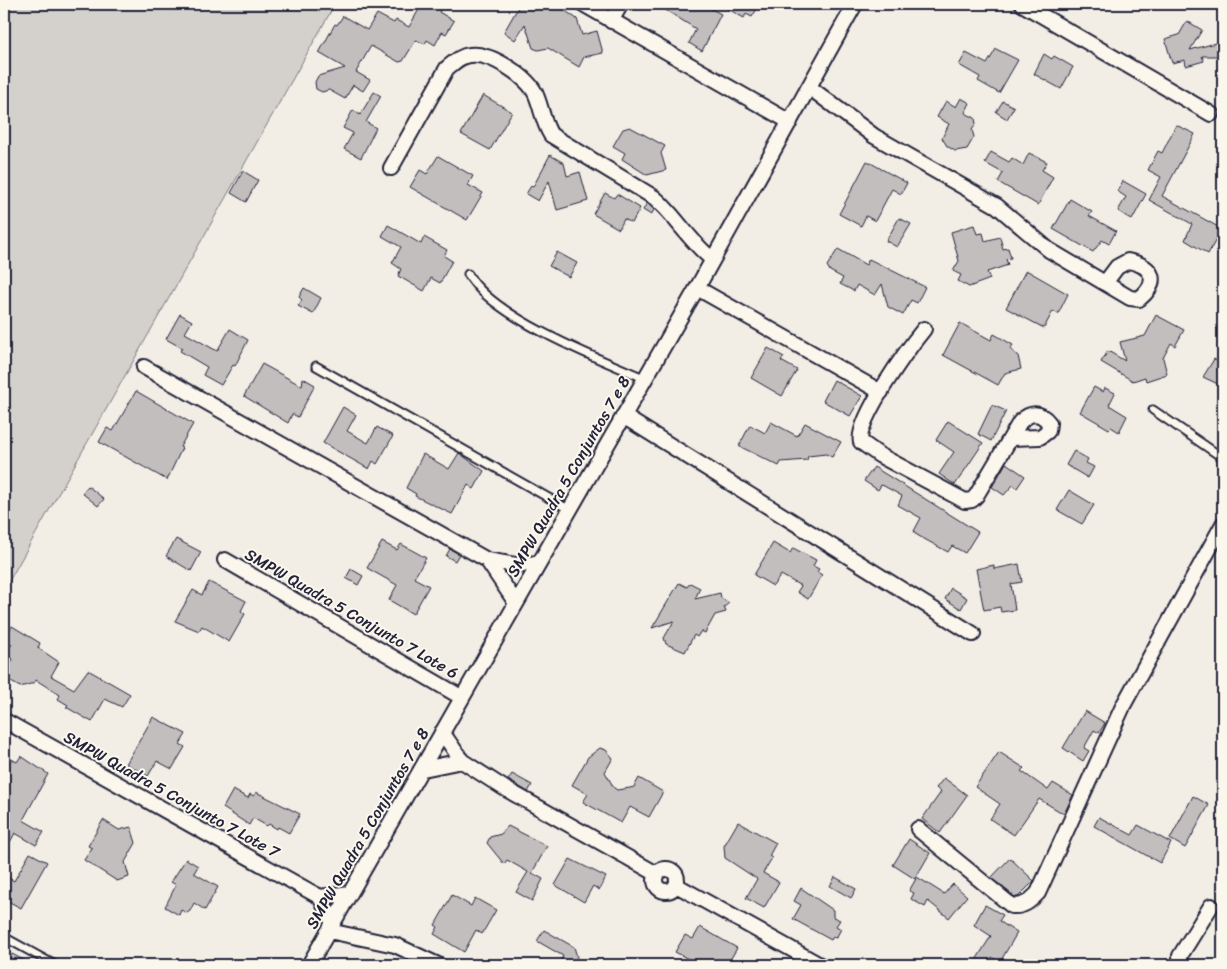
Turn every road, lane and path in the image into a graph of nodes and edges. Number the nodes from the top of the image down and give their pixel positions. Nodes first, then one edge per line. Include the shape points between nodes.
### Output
1 (583, 4) edge
2 (621, 4) edge
3 (855, 4) edge
4 (1022, 4) edge
5 (611, 21) junction
6 (809, 88) junction
7 (1211, 114) dead end
8 (790, 122) junction
9 (391, 168) dead end
10 (712, 260) junction
11 (468, 274) dead end
12 (1105, 283) dead end
13 (697, 288) junction
14 (924, 329) dead end
15 (316, 366) dead end
16 (144, 367) dead end
17 (644, 378) junction
18 (881, 392) junction
19 (1152, 410) dead end
20 (623, 416) junction
21 (1012, 438) dead end
22 (1223, 458) edge
23 (570, 510) junction
24 (1223, 524) edge
25 (225, 560) dead end
26 (487, 560) junction
27 (539, 563) junction
28 (516, 603) junction
29 (973, 634) dead end
30 (461, 697) junction
31 (7, 722) dead end
32 (442, 732) junction
33 (462, 761) junction
34 (423, 769) junction
35 (918, 829) dead end
36 (350, 893) junction
37 (320, 897) junction
38 (1211, 906) dead end
39 (331, 927) junction
40 (4, 937) edge
41 (55, 965) edge
42 (309, 965) edge
43 (438, 965) edge
44 (820, 965) edge
45 (1182, 965) edge

1 - 5 street
2 - 5 street
3 - 6 street, SMPW Quadra 5 Conjuntos 7 e 8
4 - 7 street
5 - 8 street
6 - 8 street, SMPW Quadra 5 Conjuntos 7 e 8
6 - 12 street via 874,136 997,206 1049,250
8 - 10 street, SMPW Quadra 5 Conjuntos 7 e 8
9 - 10 street via 447,68 459,58 483,56 530,84 551,135 655,198
10 - 13 street, SMPW Quadra 5 Conjuntos 7 e 8
11 - 17 lane via 485,295 555,339
13 - 17 street, SMPW Quadra 5 Conjuntos 7 e 8
13 - 18 street
14 - 18 street
15 - 23 lane
16 - 26 street
17 - 20 street, SMPW Quadra 5 Conjuntos 7 e 8
18 - 21 street via 859,435 861,442 966,501 976,496
19 - 22 lane
20 - 23 street, SMPW Quadra 5 Conjuntos 7 e 8
20 - 29 street
23 - 27 street, SMPW Quadra 5 Conjuntos 7 e 8
24 - 35 street via 1124,704 1038,893 1030,902 1012,906
25 - 30 street, SMPW Quadra 5 Conjunto 7 Lote 6
26 - 27 street via 516,565
26 - 28 street
27 - 28 street, SMPW Quadra 5 Conjuntos 7 e 8
28 - 30 street, SMPW Quadra 5 Conjuntos 7 e 8
30 - 32 street, SMPW Quadra 5 Conjuntos 7 e 8
31 - 37 street, SMPW Quadra 5 Conjunto 7 Lote 7
32 - 33 street
32 - 34 street, SMPW Quadra 5 Conjuntos 7 e 8
33 - 34 street
33 - 44 street via 657,874 664,870 672,871 677,877 676,885
34 - 36 street, SMPW Quadra 5 Conjuntos 7 e 8
36 - 37 street
36 - 39 street, SMPW Quadra 5 Conjuntos 7 e 8
37 - 39 street
38 - 45 street via 1180,956
39 - 42 street, SMPW Quadra 5 Conjuntos 7 e 8
39 - 43 street via 395,945
40 - 41 lane

